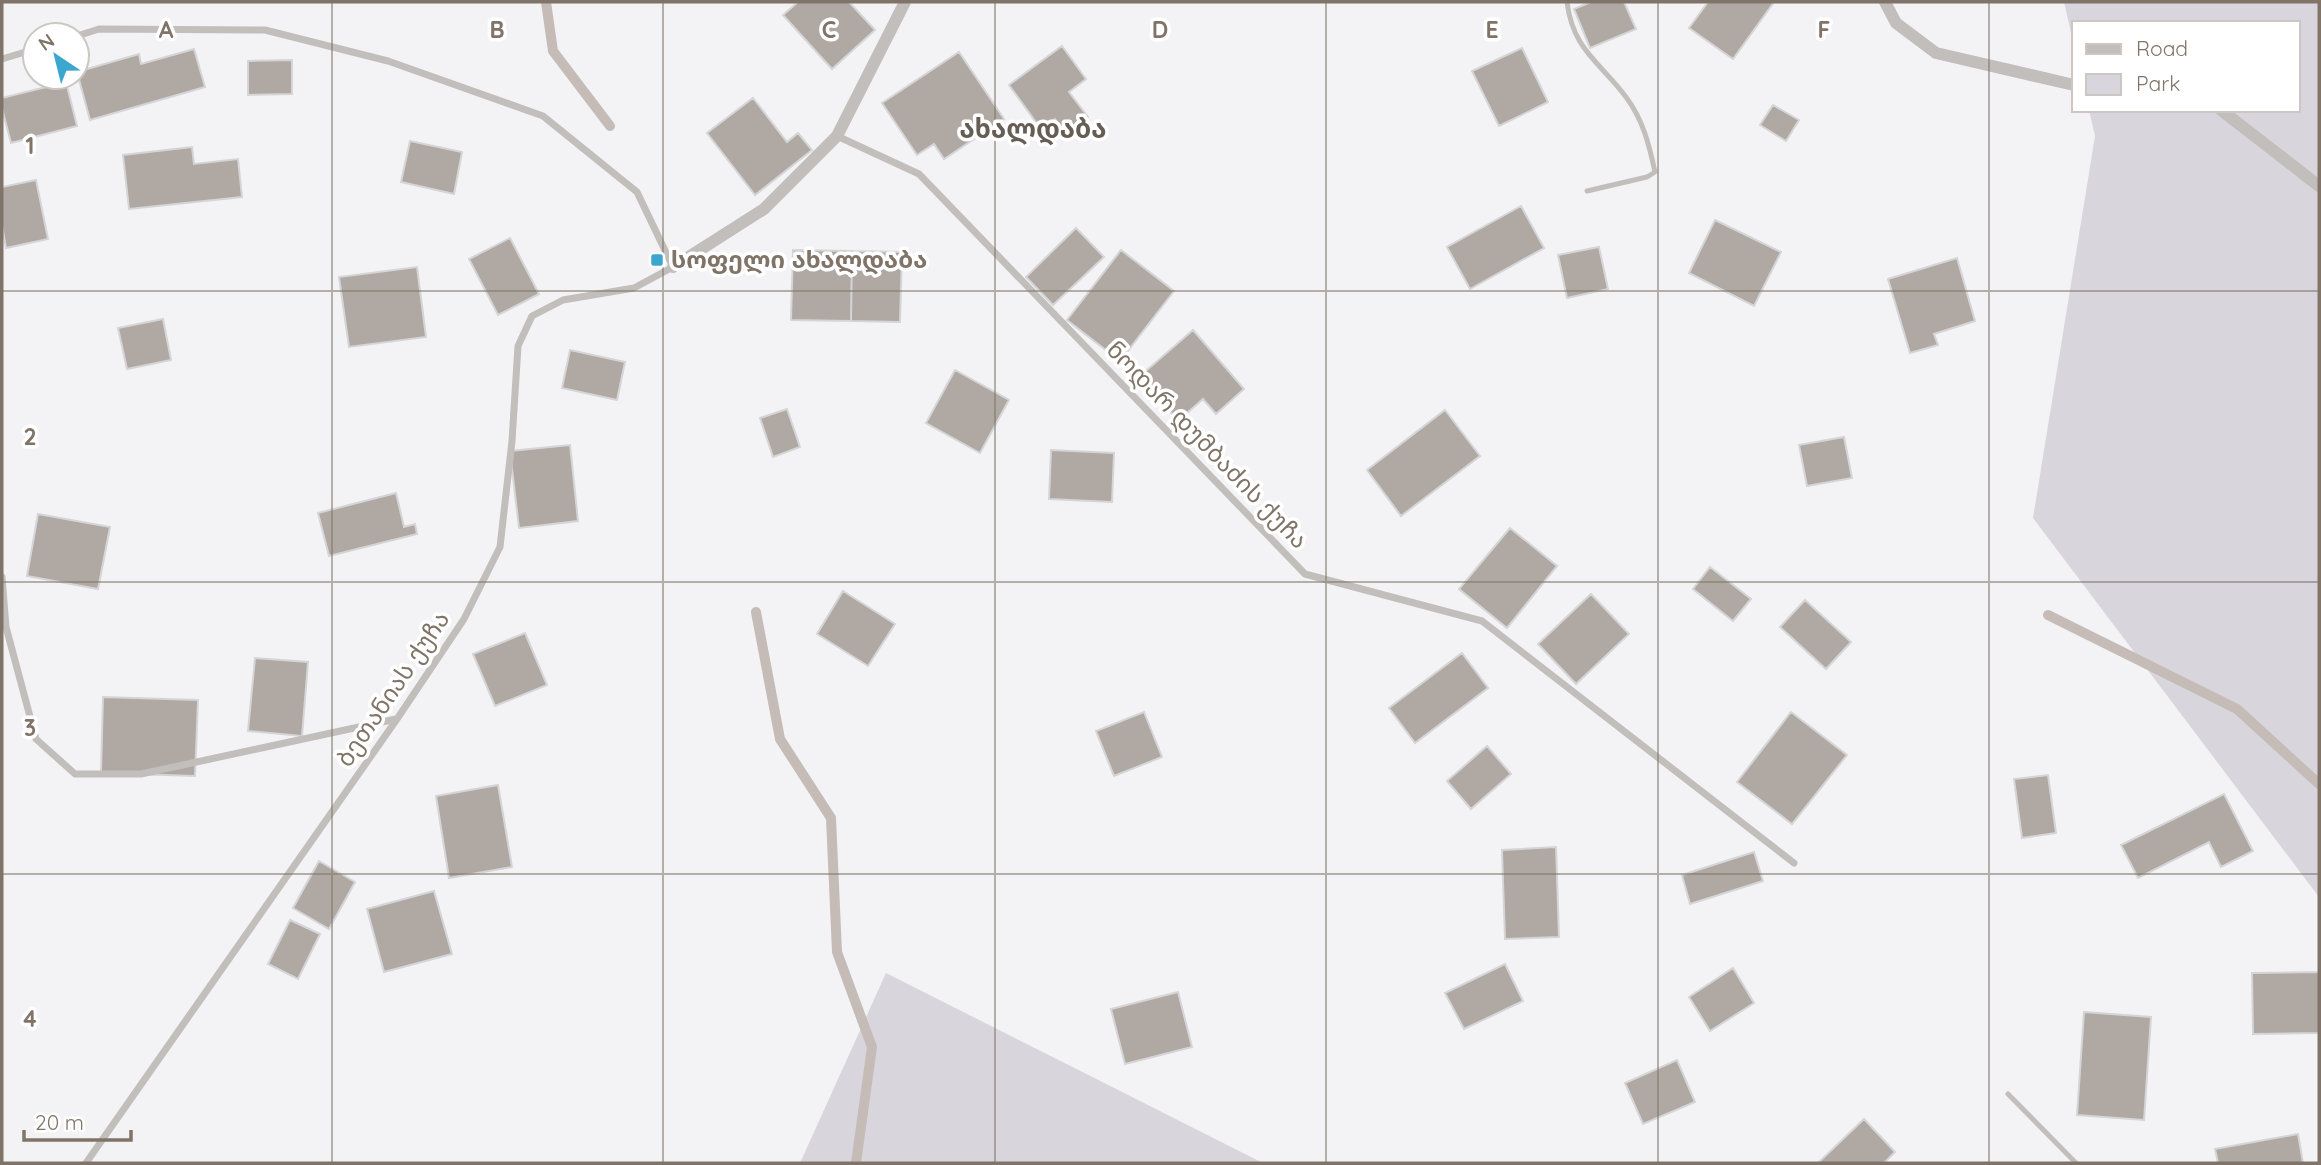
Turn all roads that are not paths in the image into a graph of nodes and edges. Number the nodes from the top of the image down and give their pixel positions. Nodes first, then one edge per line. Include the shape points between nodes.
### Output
1 (905, 2) edge
2 (1567, 2) edge
3 (1885, 2) edge
4 (91, 32) edge
5 (21, 54) edge
6 (2, 60) edge
7 (2072, 85) edge
8 (2224, 112) edge
9 (836, 135) junction
10 (2319, 186) edge
11 (1587, 191) dead end
12 (673, 267) junction
13 (2, 577) edge
14 (397, 719) junction
15 (1794, 863) dead end
16 (2008, 1094) dead end
17 (86, 1163) edge
18 (2076, 1163) edge

1 - 9 street
2 - 11 lane via 1575,36 1627,97 1645,128 1655,172
3 - 7 street via 1896,23 1936,52
4 - 12 street via 265,30 388,61 542,116 637,192
5 - 6 street
8 - 10 street
9 - 12 street via 764,209
9 - 15 street, ნოდარ დუმბაძის ქუჩა via 919,174 1305,574 1482,621
12 - 14 street, ბეთანიას ქუჩა via 634,288 564,300 532,316 518,345 500,547 464,619
13 - 14 street via 6,628 36,739 75,774 141,774
14 - 17 street, ბეთანიას ქუჩა
16 - 18 lane

